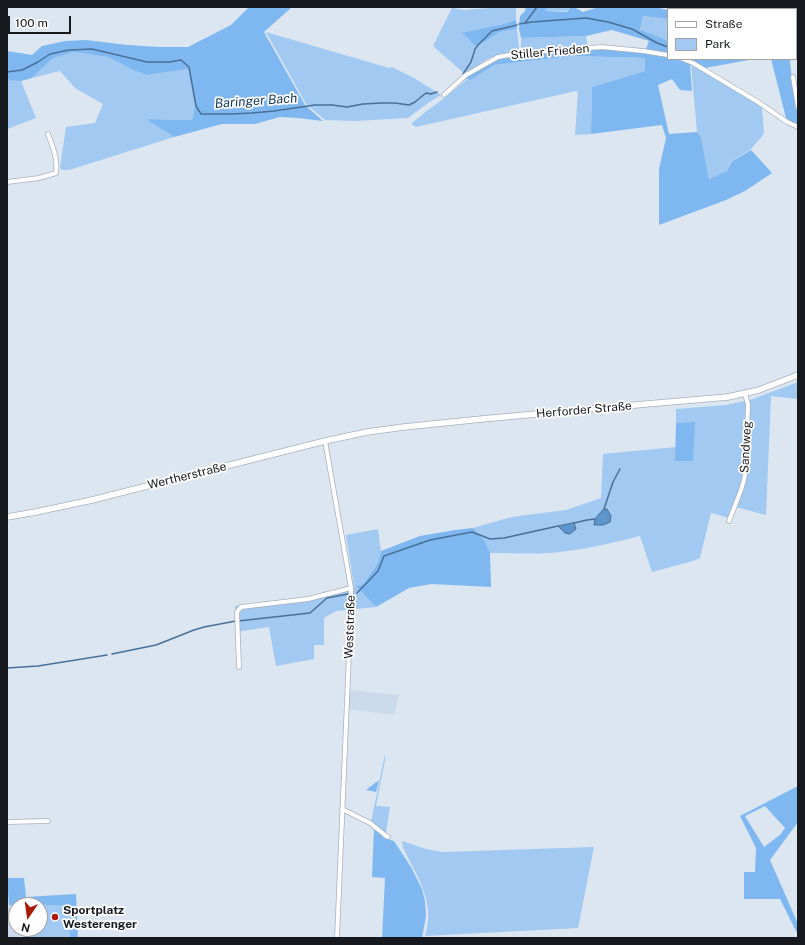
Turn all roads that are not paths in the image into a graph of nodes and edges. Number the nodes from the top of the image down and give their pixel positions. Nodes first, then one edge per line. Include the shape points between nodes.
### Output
1 (667, 55) edge
2 (686, 60) edge
3 (793, 77) dead end
4 (444, 95) dead end
5 (798, 107) edge
6 (798, 127) edge
7 (48, 134) dead end
8 (7, 182) edge
9 (798, 375) edge
10 (746, 394) junction
11 (367, 432) joint
12 (325, 441) junction
13 (7, 517) edge
14 (729, 521) dead end
15 (351, 588) junction
16 (239, 667) dead end
17 (342, 809) junction
18 (48, 821) dead end
19 (7, 822) edge
20 (388, 837) dead end
21 (337, 938) edge

1 - 4 street, Stiller Frieden via 602,47 498,56 466,76
2 - 6 street
3 - 5 street
7 - 8 street via 55,153 56,173
9 - 10 main road, Herforder Straße
10 - 11 main road, Herforder Straße
10 - 14 street, Sandweg via 746,469
11 - 12 main road, Wertherstraße
12 - 13 main road, Wertherstraße via 92,500
12 - 15 street, Weststraße
15 - 16 street via 308,599 241,607 237,612
15 - 17 street, Weststraße
17 - 20 street via 370,822
17 - 21 street, Weststraße
18 - 19 street

